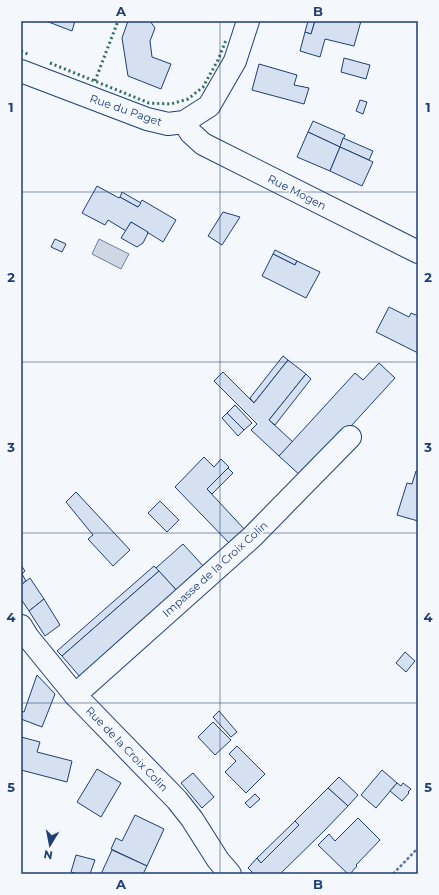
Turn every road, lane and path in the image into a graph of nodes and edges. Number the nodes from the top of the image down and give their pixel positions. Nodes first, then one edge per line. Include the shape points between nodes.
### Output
1 (248, 21) edge
2 (21, 71) edge
3 (184, 122) junction
4 (418, 252) edge
5 (350, 437) dead end
6 (21, 626) edge
7 (75, 695) junction
8 (418, 848) edge
9 (219, 869) edge
10 (393, 874) edge

1 - 3 street, Rue du Paget via 235,61 209,106
2 - 3 street, Rue du Paget via 147,119 168,124
3 - 4 street, Rue Mogen via 203,144
5 - 7 street, Impasse de la Croix Colin via 252,537
6 - 7 street, Rue de la Croix Colin
7 - 9 street, Rue de la Croix Colin via 177,800 192,819
8 - 10 path

